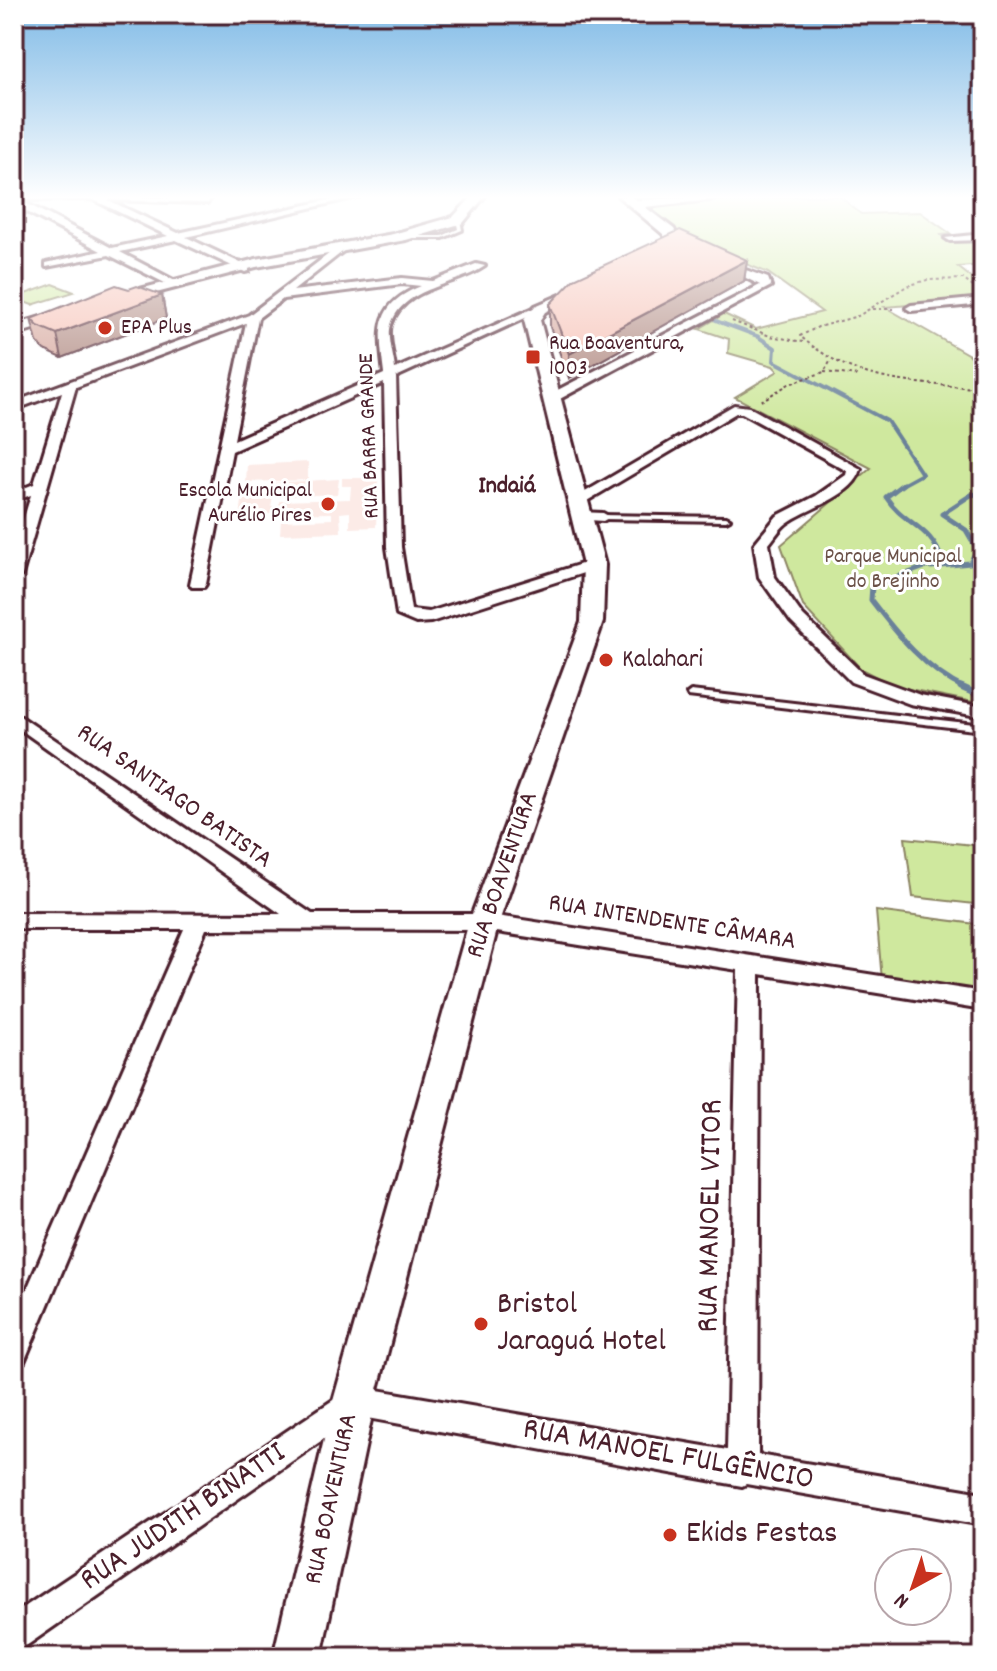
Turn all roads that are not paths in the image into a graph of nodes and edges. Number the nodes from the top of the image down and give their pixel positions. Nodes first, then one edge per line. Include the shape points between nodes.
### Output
1 (154, 274) edge
2 (211, 274) edge
3 (309, 274) edge
4 (458, 274) edge
5 (614, 274) edge
6 (750, 274) edge
7 (173, 284) junction
8 (431, 284) junction
9 (281, 296) junction
10 (983, 301) edge
11 (911, 308) road end
12 (540, 309) junction
13 (79, 310) junction
14 (253, 317) junction
15 (14, 330) edge
16 (14, 337) edge
17 (390, 375) junction
18 (71, 383) junction
19 (552, 398) junction
20 (14, 406) edge
21 (225, 449) junction
22 (39, 487) junction
23 (14, 497) edge
24 (586, 512) junction
25 (726, 519) dead end
26 (594, 565) junction
27 (14, 575) edge
28 (198, 584) dead end
29 (691, 694) dead end
30 (983, 712) edge
31 (14, 717) edge
32 (983, 728) edge
33 (199, 920) junction
34 (305, 920) junction
35 (14, 921) edge
36 (484, 922) junction
37 (749, 963) junction
38 (983, 1001) edge
39 (14, 1352) edge
40 (354, 1401) junction
41 (742, 1470) junction
42 (983, 1509) edge
43 (14, 1634) edge
44 (297, 1657) edge

1 - 7 street
2 - 7 street
3 - 9 street
4 - 8 street, RUA BARRA GRANDE
5 - 12 street
6 - 19 street via 766,286
7 - 13 street
8 - 9 street via 402,281
8 - 17 street, RUA BARRA GRANDE via 395,308 384,327
9 - 14 street
10 - 11 street
12 - 17 street
12 - 19 street, RUA BOAVENTURA via 532,320
13 - 15 street
13 - 16 street
14 - 18 street
14 - 21 street
17 - 21 street
17 - 26 street, RUA BARRA GRANDE via 394,547 403,612 431,617
18 - 20 street
18 - 22 street
19 - 24 street, RUA BOAVENTURA
21 - 28 street
22 - 23 street
22 - 27 street
24 - 25 lane
24 - 26 street, RUA BOAVENTURA
24 - 30 street via 740,410 852,466 855,473 782,519 761,544 767,577 797,619 857,678 916,700
26 - 36 street, RUA BOAVENTURA via 592,622
29 - 32 lane
31 - 34 street, RUA SANTIAGO BATISTA
33 - 34 street, RUA INTENDENTE CÂMARA
33 - 35 street, RUA INTENDENTE CÂMARA
33 - 39 street
34 - 36 street, RUA INTENDENTE CÂMARA
36 - 37 street, RUA INTENDENTE CÂMARA
36 - 40 street, RUA BOAVENTURA
37 - 38 street, RUA INTENDENTE CÂMARA
37 - 41 street, RUA MANOEL VITOR
40 - 41 street, RUA MANOEL FULGÊNCIO
40 - 43 street, RUA JUDITH BINATTI
40 - 44 street, RUA BOAVENTURA
41 - 42 street, RUA MANOEL FULGÊNCIO

